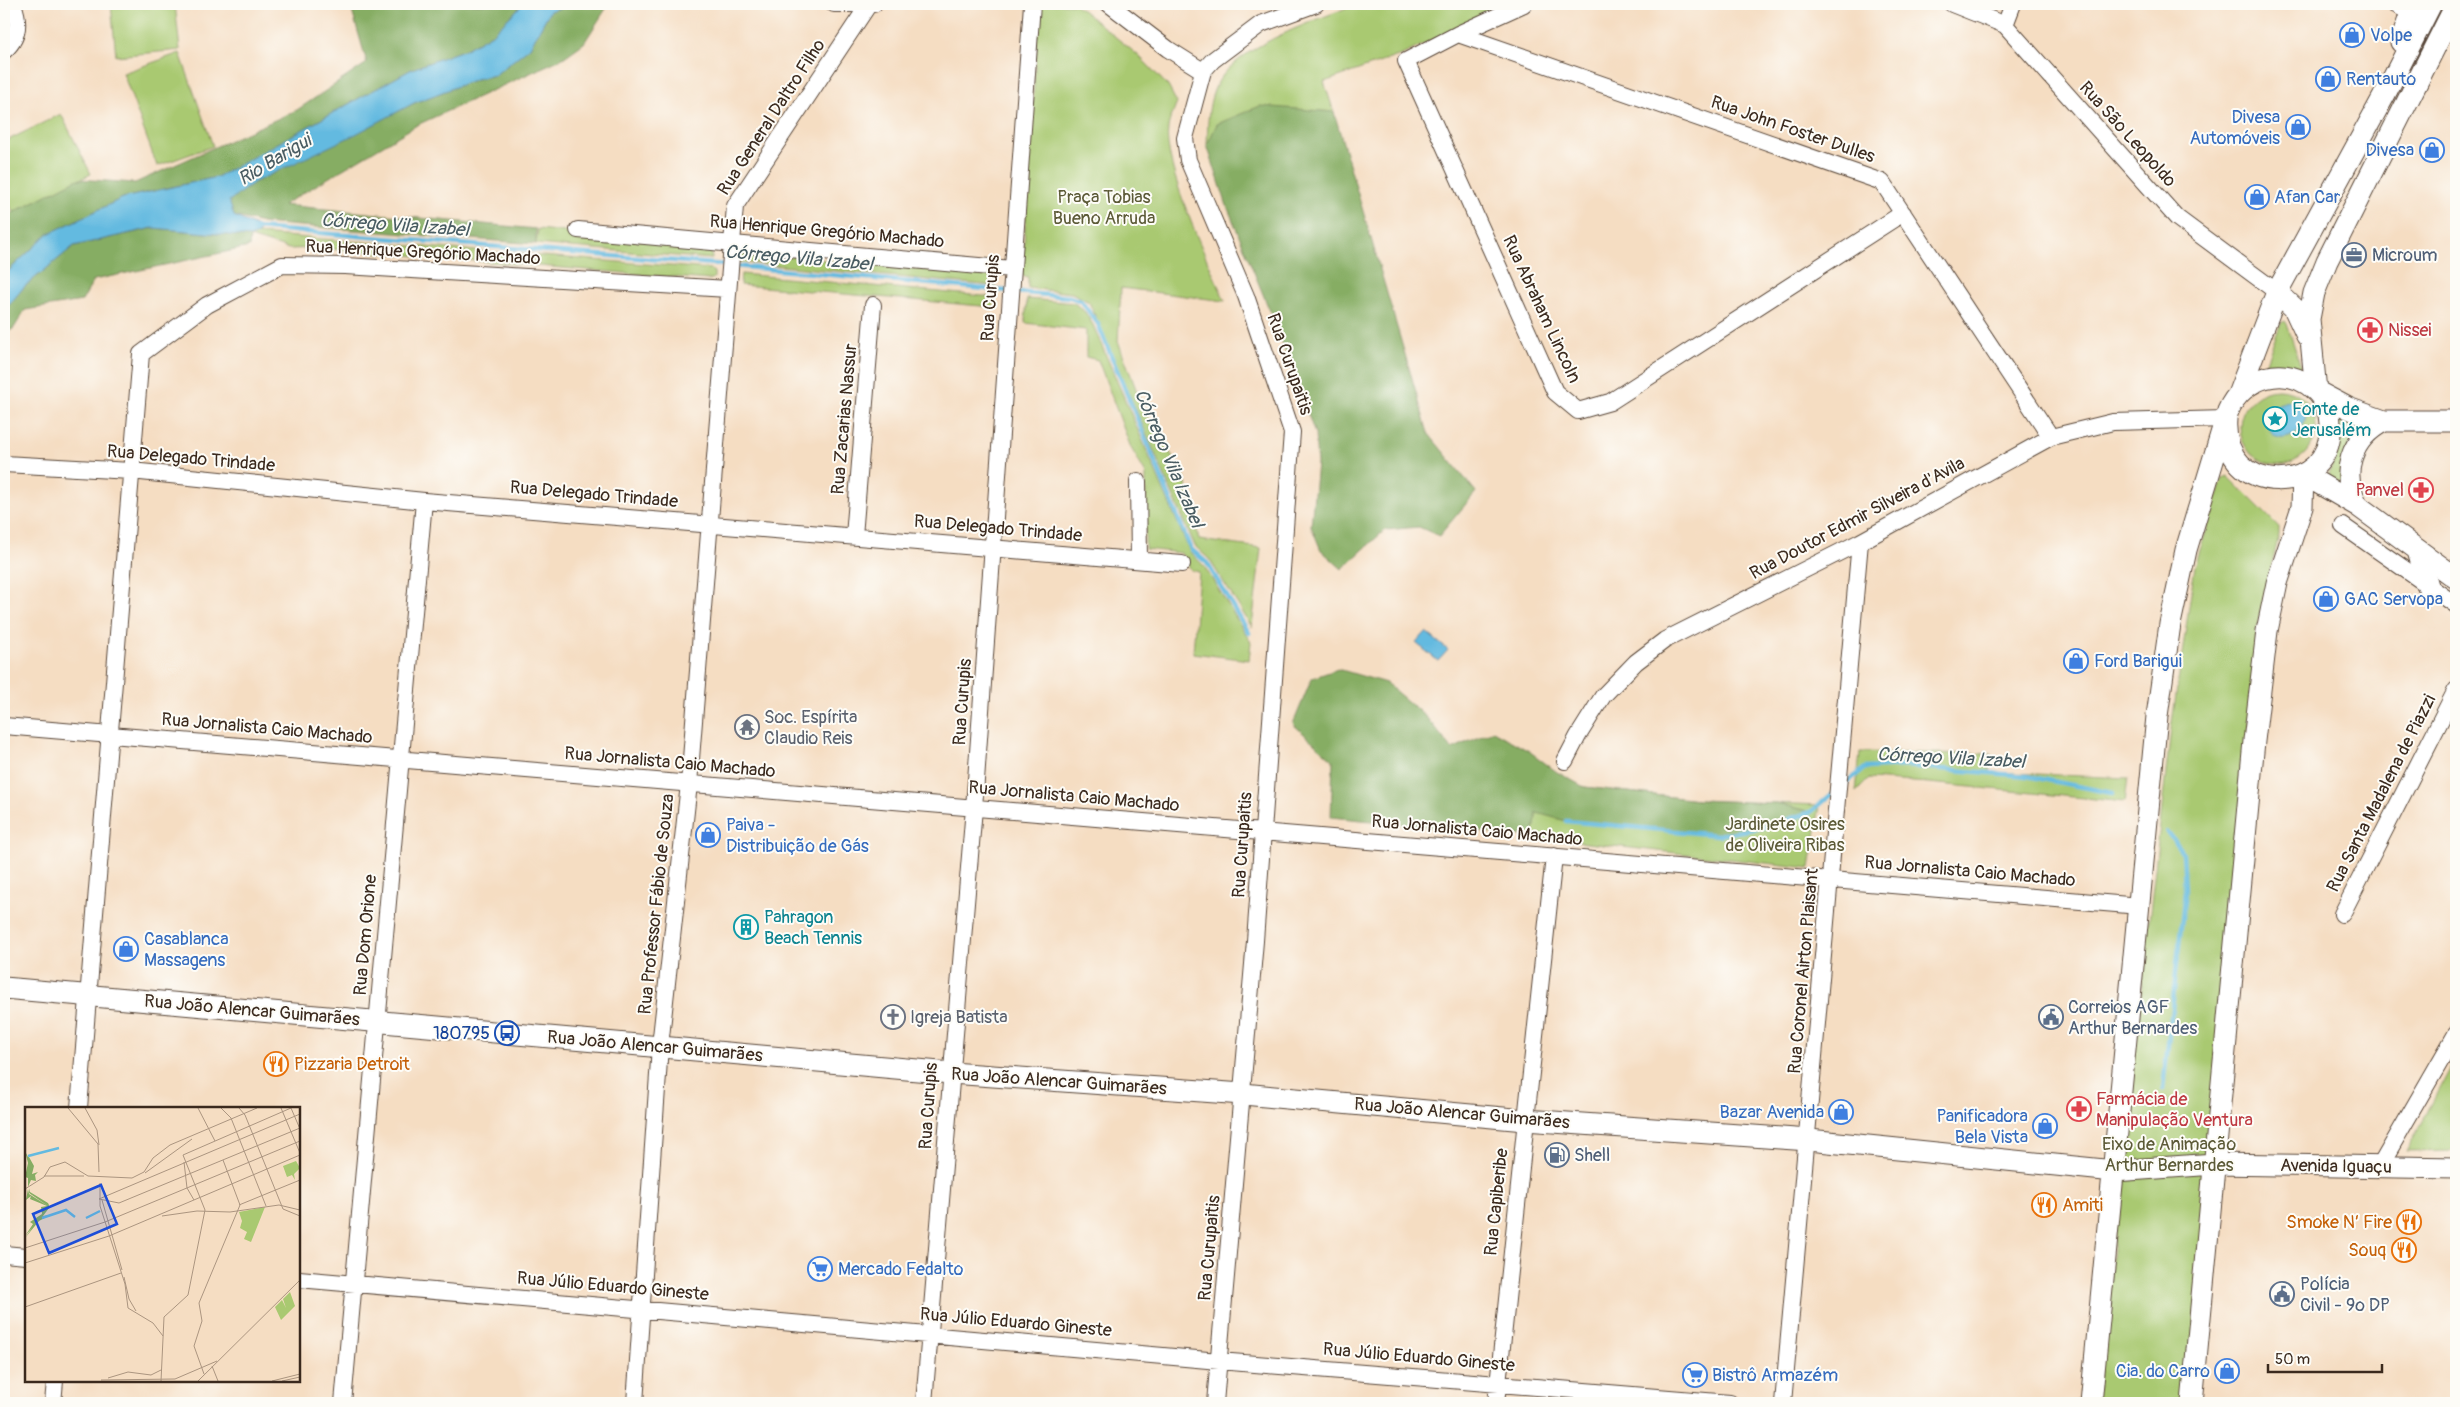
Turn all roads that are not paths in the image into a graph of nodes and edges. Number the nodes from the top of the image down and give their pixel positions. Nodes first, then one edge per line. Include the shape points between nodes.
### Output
1 (13, 4) edge
2 (834, 4) edge
3 (870, 4) edge
4 (1032, 4) edge
5 (1109, 4) edge
6 (1316, 4) edge
7 (1524, 4) edge
8 (1952, 4) edge
9 (2013, 4) edge
10 (2431, 4) edge
11 (2456, 5) edge
12 (2406, 7) edge
13 (2005, 25) junction
14 (1458, 34) junction
15 (2456, 34) edge
16 (4, 51) edge
17 (1203, 71) junction
18 (2385, 94) junction
19 (2405, 104) junction
20 (1903, 213) junction
21 (578, 230) dead end
22 (731, 248) junction
23 (1012, 273) junction
24 (729, 281) junction
25 (2277, 292) junction
26 (874, 305) dead end
27 (2312, 345) junction
28 (2316, 390) junction
29 (2239, 392) junction
30 (2226, 418) junction
31 (2384, 421) junction
32 (2456, 421) edge
33 (2051, 437) junction
34 (4, 464) edge
35 (131, 471) junction
36 (2304, 474) junction
37 (1138, 481) dead end
38 (2327, 487) junction
39 (424, 501) junction
40 (2358, 506) junction
41 (2302, 507) junction
42 (710, 524) junction
43 (2343, 526) dead end
44 (854, 536) junction
45 (1860, 542) junction
46 (992, 548) junction
47 (2418, 551) junction
48 (1138, 560) junction
49 (1182, 564) dead end
50 (2456, 578) edge
51 (2428, 586) junction
52 (2456, 605) edge
53 (2456, 690) edge
54 (4, 726) edge
55 (109, 735) junction
56 (400, 759) junction
57 (1565, 761) dead end
58 (689, 784) junction
59 (974, 808) junction
60 (1263, 832) junction
61 (1554, 856) junction
62 (1831, 880) junction
63 (2140, 906) junction
64 (2342, 914) dead end
65 (4, 988) edge
66 (88, 996) junction
67 (377, 1022) junction
68 (2456, 1034) edge
69 (660, 1046) junction
70 (951, 1073) junction
71 (1243, 1094) junction
72 (79, 1107) edge
73 (1524, 1120) junction
74 (1809, 1140) junction
75 (2215, 1164) junction
76 (2380, 1166) junction
77 (2456, 1168) edge
78 (2114, 1171) junction
79 (4, 1254) edge
80 (25, 1256) edge
81 (300, 1279) edge
82 (354, 1284) junction
83 (640, 1308) junction
84 (931, 1335) junction
85 (1219, 1361) junction
86 (55, 1382) edge
87 (1498, 1384) junction
88 (53, 1403) edge
89 (343, 1403) edge
90 (635, 1403) edge
91 (924, 1403) edge
92 (1215, 1403) edge
93 (1496, 1403) edge
94 (1730, 1403) edge
95 (1783, 1403) edge
96 (2091, 1403) edge
97 (2192, 1403) edge

1 - 16 street via 18,23 16,36
2 - 3 street
3 - 22 street, Rua General Daltro Filho via 735,206
4 - 23 street, Rua Curupis
5 - 17 street
6 - 17 street via 1261,24
7 - 14 street
8 - 13 street, Rua São Leopoldo
9 - 13 street
10 - 18 main road
11 - 19 main road
12 - 18 main road
13 - 25 street, Rua São Leopoldo via 2177,218
14 - 20 street, Rua John Foster Dulles via 1882,182
14 - 20 street, Rua Abraham Lincoln via 1406,62 1555,392 1578,411 1610,402
15 - 19 main road
17 - 60 street, Rua Curupaitis via 1185,138 1188,160 1246,296 1292,432
18 - 25 main road
19 - 27 main road via 2314,293 2310,319
20 - 33 street, Rua John Foster Dulles
21 - 22 street, Rua Henrique Gregório Machado
22 - 23 street, Rua Henrique Gregório Machado
22 - 24 street, Rua General Daltro Filho
23 - 46 street, Rua Curupis
24 - 35 street, Rua Henrique Gregório Machado via 282,265 207,305 141,354
24 - 42 street, Rua Professor Fábio de Souza
25 - 27 main road via 2294,308
25 - 29 main road
26 - 44 street, Rua Zacarias Nassur
27 - 28 main road
28 - 29 main road via 2295,378 2271,376 2259,379
28 - 31 main road via 2348,408
28 - 36 main road via 2327,409 2331,430 2320,460
29 - 30 main road
30 - 33 street, Rua Doutor Edmir Silveira d'Avila via 2113,422
30 - 36 main road via 2227,440 2243,467 2272,480
30 - 63 main road via 2186,550 2170,624
31 - 32 main road
31 - 40 main road via 2365,433 2350,459 2349,483
33 - 45 street, Rua Doutor Edmir Silveira d'Avila
34 - 35 street, Rua Delegado Trindade
35 - 39 street, Rua Delegado Trindade
35 - 55 street
36 - 38 main road
36 - 41 main road
37 - 48 street
38 - 40 main road
38 - 41 main road
39 - 42 street, Rua Delegado Trindade
39 - 56 street, Rua Dom Orione
40 - 47 main road
41 - 75 main road via 2277,583 2267,631
42 - 44 street, Rua Delegado Trindade
42 - 58 street, Rua Professor Fábio de Souza
43 - 51 street
44 - 46 street, Rua Delegado Trindade
45 - 57 street, Rua Doutor Edmir Silveira d'Avila via 1665,640 1636,662 1603,696
45 - 62 street, Rua Coronel Airton Plaisant via 1839,756
46 - 48 street, Rua Delegado Trindade
46 - 59 street, Rua Curupis
47 - 50 main road
47 - 51 main road
48 - 49 street, Rua Delegado Trindade
51 - 52 street
53 - 64 street, Rua Santa Madalena de Piazzi
54 - 55 street, Rua Jornalista Caio Machado
55 - 56 street, Rua Jornalista Caio Machado
55 - 66 street
56 - 58 street, Rua Jornalista Caio Machado
56 - 67 street, Rua Dom Orione
58 - 59 street, Rua Jornalista Caio Machado
58 - 69 street, Rua Professor Fábio de Souza
59 - 60 street, Rua Jornalista Caio Machado
59 - 70 street, Rua Curupis
60 - 61 street, Rua Jornalista Caio Machado
60 - 71 street, Rua Curupaitis
61 - 62 street, Rua Jornalista Caio Machado
61 - 73 street, Rua Capiberibe
62 - 63 street, Rua Jornalista Caio Machado
62 - 74 street, Rua Coronel Airton Plaisant
63 - 78 main road
65 - 66 main road, Rua João Alencar Guimarães
66 - 67 main road, Rua João Alencar Guimarães
66 - 72 street
67 - 69 main road, Rua João Alencar Guimarães
67 - 82 street, Rua Dom Orione
68 - 76 street
69 - 70 main road, Rua João Alencar Guimarães
69 - 83 street, Rua Professor Fábio de Souza
70 - 71 main road, Rua João Alencar Guimarães
70 - 84 street, Rua Curupis
71 - 73 main road, Rua João Alencar Guimarães
71 - 85 street, Rua Curupaitis
73 - 74 main road, Rua João Alencar Guimarães
73 - 87 street, Rua Capiberibe
74 - 78 main road, Rua João Alencar Guimarães
74 - 95 street, Rua Coronel Airton Plaisant
75 - 76 main road, Avenida Iguaçu
75 - 78 main road, Avenida Iguaçu
75 - 97 main road
76 - 77 main road, Avenida Iguaçu
78 - 96 main road
79 - 80 street
81 - 82 street, Rua Júlio Eduardo Gineste
82 - 83 street, Rua Júlio Eduardo Gineste
82 - 89 street, Rua Dom Orione
83 - 84 street, Rua Júlio Eduardo Gineste
83 - 90 street, Rua Professor Fábio de Souza
84 - 85 street, Rua Júlio Eduardo Gineste
84 - 91 street, Rua Curupis
85 - 87 street, Rua Júlio Eduardo Gineste
85 - 92 street, Rua Curupaitis
86 - 88 street
87 - 93 street, Rua Capiberibe
87 - 94 street, Rua Júlio Eduardo Gineste

